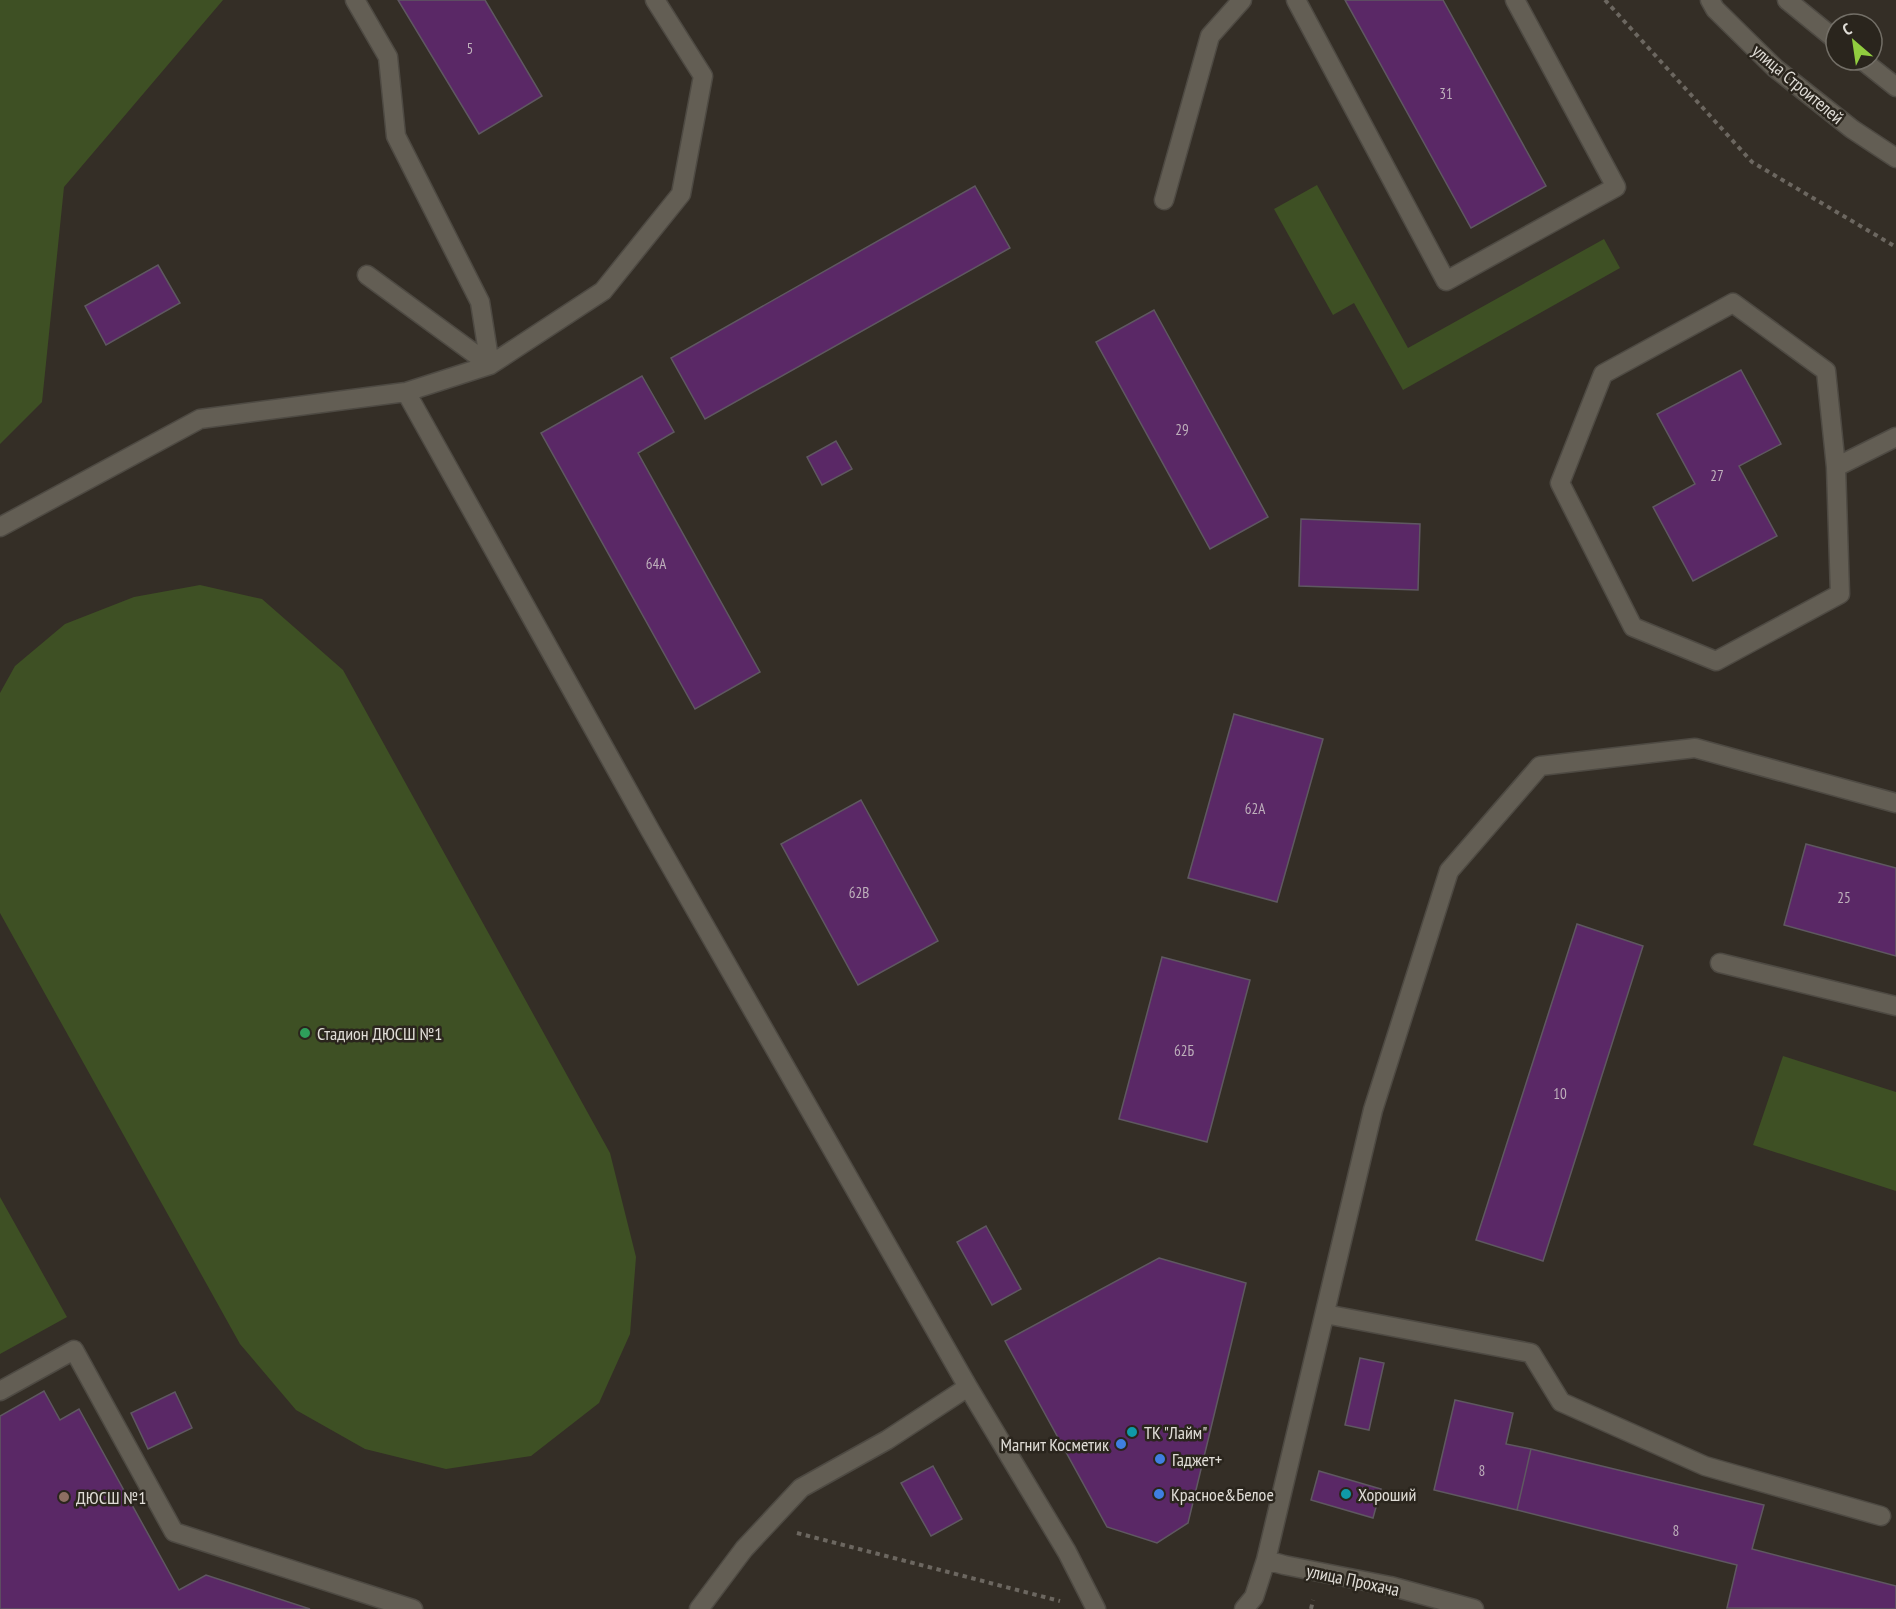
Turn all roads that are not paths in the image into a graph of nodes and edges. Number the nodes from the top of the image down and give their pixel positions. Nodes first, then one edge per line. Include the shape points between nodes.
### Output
1 (355, 0) edge
2 (655, 0) edge
3 (1242, 0) edge
4 (1296, 0) edge
5 (1515, 0) edge
6 (1710, 0) edge
7 (1787, 0) edge
8 (1824, 30) edge
9 (1877, 72) edge
10 (1896, 87) edge
11 (1896, 158) edge
12 (1164, 201) dead end
13 (367, 275) dead end
14 (490, 365) junction
15 (406, 392) junction
16 (1896, 437) edge
17 (1836, 467) junction
18 (0, 527) edge
19 (1896, 803) edge
20 (1720, 963) dead end
21 (1896, 1006) edge
22 (1325, 1314) junction
23 (968, 1387) junction
24 (0, 1391) edge
25 (1881, 1516) dead end
26 (1266, 1560) junction
27 (413, 1609) edge
28 (699, 1609) edge
29 (1096, 1609) edge
30 (1244, 1609) edge
31 (1474, 1609) edge

1 - 14 street via 388,57 396,136 480,302
2 - 14 street via 703,76 681,194 603,291
3 - 12 street via 1210,36
4 - 5 street via 1446,281 1616,187
6 - 11 street, улица Строителей via 1775,68
7 - 8 street
9 - 10 street
13 - 14 street
14 - 15 street
15 - 18 street via 200,419
15 - 23 street
16 - 17 street
17 - 17 street via 1840,594 1716,661 1633,627 1560,483 1604,374 1733,303 1826,371
19 - 22 street via 1695,748 1540,766 1449,871 1373,1110
20 - 21 street
22 - 25 street via 1531,1353 1561,1402 1705,1466
22 - 26 street
23 - 28 street via 887,1440 801,1488 744,1549
23 - 29 street via 1067,1552
24 - 27 street via 74,1350 174,1532
26 - 30 street via 1254,1597
26 - 31 street, улица Прохача

